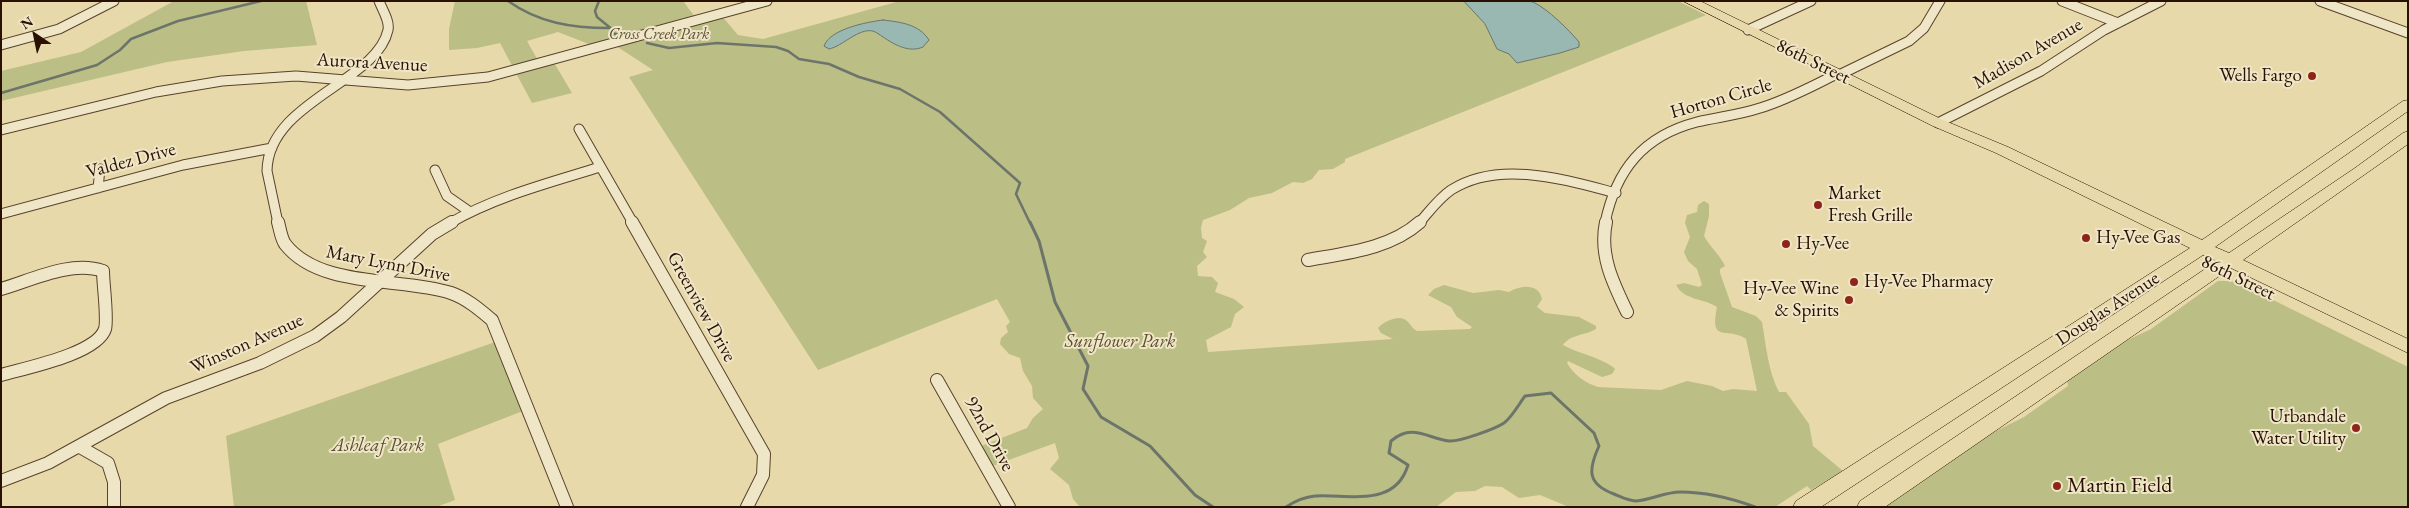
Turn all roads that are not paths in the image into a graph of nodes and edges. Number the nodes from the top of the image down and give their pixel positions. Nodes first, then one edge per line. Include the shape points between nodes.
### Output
1 (114, 1) edge
2 (379, 1) edge
3 (1689, 1) edge
4 (1811, 1) edge
5 (1940, 1) edge
6 (2062, 1) edge
7 (2161, 1) edge
8 (2320, 1) edge
9 (763, 2) edge
10 (2118, 23) junction
11 (1748, 30) junction
12 (2408, 33) edge
13 (1, 45) edge
14 (1838, 74) junction
15 (340, 80) junction
16 (2408, 104) edge
17 (1938, 123) junction
18 (579, 129) dead end
19 (1, 130) edge
20 (2408, 136) edge
21 (2360, 140) junction
22 (272, 148) junction
23 (600, 167) junction
24 (100, 169) dead end
25 (435, 170) dead end
26 (2361, 171) junction
27 (98, 188) junction
28 (1616, 192) junction
29 (470, 212) junction
30 (1, 214) edge
31 (2197, 252) junction
32 (1308, 260) dead end
33 (2224, 265) junction
34 (382, 280) junction
35 (1, 289) edge
36 (1626, 312) dead end
37 (2408, 347) edge
38 (2408, 360) edge
39 (1, 375) edge
40 (937, 380) dead end
41 (80, 446) junction
42 (1, 481) edge
43 (114, 507) edge
44 (566, 507) edge
45 (747, 507) edge
46 (1009, 507) edge
47 (1804, 507) edge
48 (1868, 507) edge

1 - 13 street via 59,29
2 - 15 street, Mary Lynn Drive via 388,31 370,57
3 - 11 main road, 86th Street
4 - 11 street
5 - 14 street, Horton Circle via 1924,28 1909,41
6 - 10 street
7 - 10 street, Madison Avenue
8 - 12 street
9 - 15 street, Aurora Avenue via 505,74 408,85
10 - 17 street, Madison Avenue via 2041,71
11 - 14 main road, 86th Street
14 - 17 main road, 86th Street
14 - 28 street, Horton Circle via 1762,108 1696,122 1666,134 1635,156
15 - 19 street, Aurora Avenue via 273,76 204,83
15 - 22 street, Mary Lynn Drive via 289,122
16 - 21 main road, Douglas Avenue
17 - 31 main road, 86th Street via 1992,157
18 - 23 street, Greenview Drive
20 - 26 main road, Douglas Avenue
21 - 26 main road via 2341,159
21 - 31 main road, Douglas Avenue
22 - 27 street, Valdez Drive via 183,165
22 - 34 street, Mary Lynn Drive via 267,174 280,232 288,250 304,262 327,272
23 - 29 street, Winston Avenue via 508,196
23 - 45 street, Greenview Drive via 764,454 763,475
24 - 27 street
25 - 29 street via 448,198
26 - 33 main road, Douglas Avenue
27 - 30 street, Valdez Drive
28 - 32 street via 1554,178 1517,174 1485,177 1457,186 1442,196 1419,224 1393,239
28 - 36 street, Horton Circle via 1606,215 1604,252 1608,272
29 - 34 street, Winston Avenue via 432,234
31 - 33 main road, 86th Street
31 - 47 main road, Douglas Avenue
33 - 37 main road, 86th Street
33 - 38 main road, 86th Street
33 - 48 main road, Douglas Avenue
34 - 41 street, Winston Avenue via 315,336 260,363 166,398
34 - 44 street, Mary Lynn Drive via 452,294 475,305 492,320
35 - 39 street via 75,268 92,266 103,271 104,334 87,348
40 - 46 street, 92nd Drive
41 - 42 street, Winston Avenue via 48,464
41 - 43 street via 108,463 114,482

